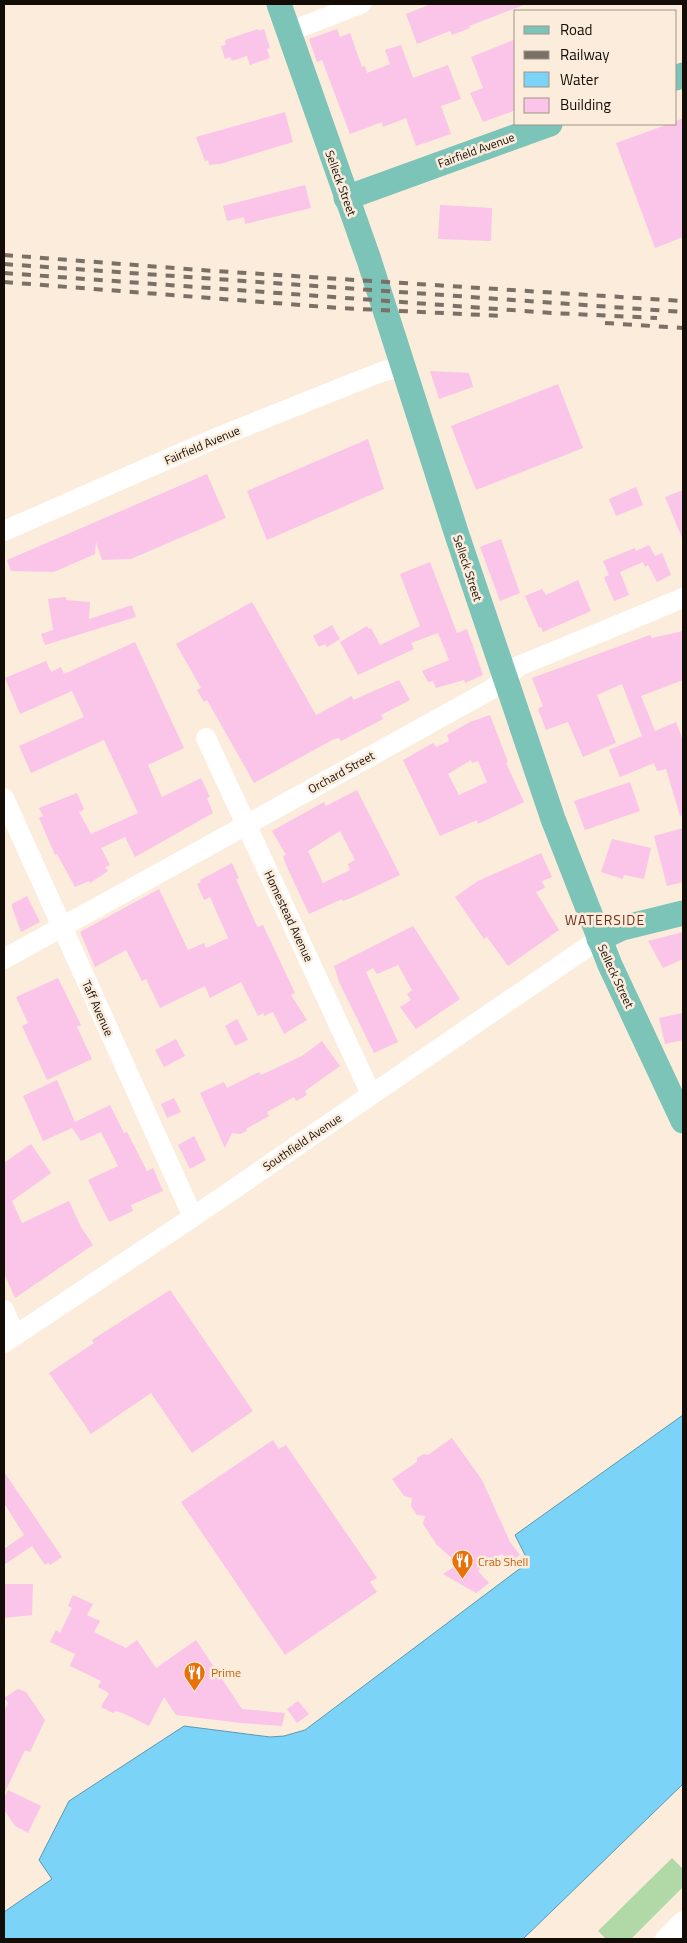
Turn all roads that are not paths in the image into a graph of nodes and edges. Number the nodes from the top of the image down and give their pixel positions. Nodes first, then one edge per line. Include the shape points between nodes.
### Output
1 (279, 4) edge
2 (361, 4) edge
3 (288, 32) junction
4 (547, 125) edge
5 (346, 198) junction
6 (404, 366) junction
7 (4, 531) edge
8 (683, 598) edge
9 (505, 678) junction
10 (206, 738) dead end
11 (4, 798) edge
12 (246, 824) junction
13 (683, 913) edge
14 (61, 927) junction
15 (599, 939) junction
16 (4, 959) edge
17 (371, 1094) junction
18 (683, 1121) edge
19 (193, 1216) junction
20 (4, 1310) edge
21 (10, 1339) edge
22 (683, 1921) edge
23 (665, 1939) edge

1 - 3 main road, Selleck Street
2 - 3 street
3 - 5 main road, Selleck Street
4 - 5 main road, Fairfield Avenue
5 - 6 main road, Selleck Street
6 - 7 street, Fairfield Avenue via 381,372 216,438
6 - 9 main road, Selleck Street
8 - 9 street, Orchard Street via 519,666
9 - 12 street, Orchard Street via 484,693
9 - 15 main road, Selleck Street via 553,819
10 - 12 street, Homestead Avenue
11 - 14 street, Taff Avenue
12 - 14 street, Orchard Street
12 - 17 street, Homestead Avenue
13 - 15 main road via 622,928
14 - 16 street, Orchard Street
14 - 19 street, Taff Avenue
15 - 17 street, Southfield Avenue
15 - 18 main road, Selleck Street
17 - 19 street, Southfield Avenue
19 - 21 street, Southfield Avenue
20 - 21 street
22 - 23 street

